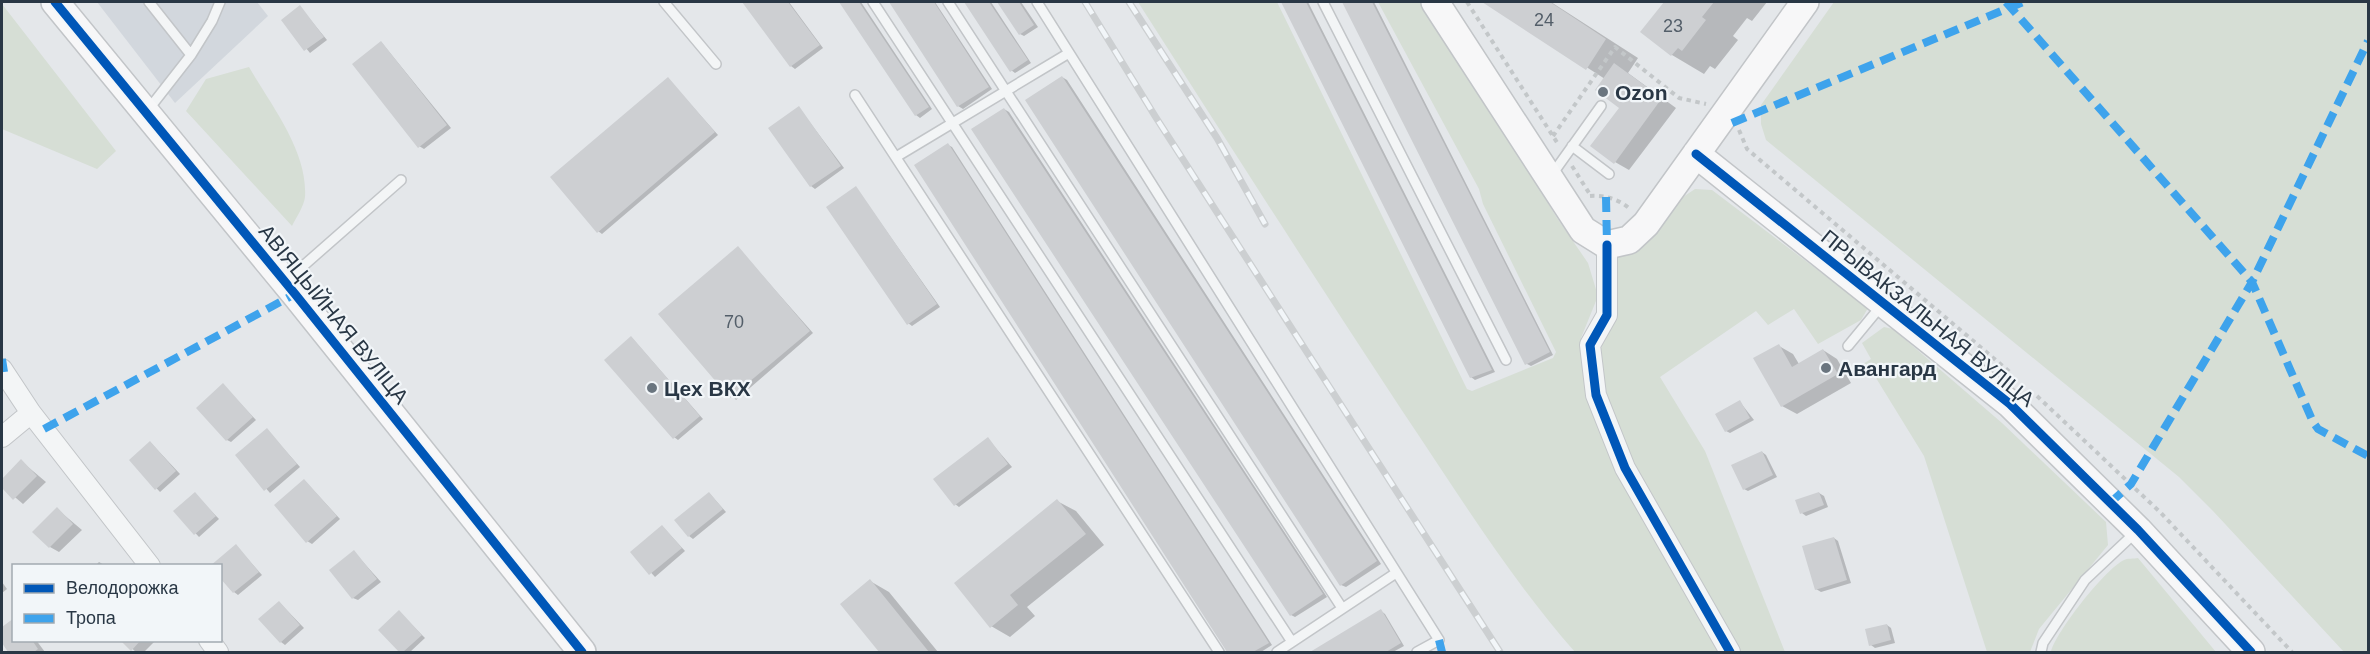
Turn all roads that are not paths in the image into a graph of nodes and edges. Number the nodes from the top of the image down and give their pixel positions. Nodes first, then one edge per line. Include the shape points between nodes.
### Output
1 (55, 2) edge
2 (149, 2) edge
3 (220, 2) edge
4 (664, 2) edge
5 (873, 2) edge
6 (948, 2) edge
7 (1037, 2) edge
8 (1323, 2) edge
9 (1435, 2) edge
10 (1805, 2) edge
11 (1069, 53) junction
12 (191, 55) junction
13 (716, 64) dead end
14 (1006, 91) junction
15 (855, 95) dead end
16 (1601, 106) dead end
17 (147, 111) junction
18 (952, 123) junction
19 (1572, 146) junction
20 (1696, 154) junction
21 (896, 157) junction
22 (1609, 174) dead end
23 (1549, 178) junction
24 (401, 180) dead end
25 (1608, 245) junction
26 (285, 282) junction
27 (1883, 303) junction
28 (1848, 346) dead end
29 (1506, 360) dead end
30 (2, 369) edge
31 (31, 413) junction
32 (2, 437) edge
33 (2138, 530) junction
34 (148, 564) edge
35 (1396, 573) junction
36 (1342, 608) junction
37 (1292, 642) junction
38 (582, 652) edge
39 (1219, 652) edge
40 (1277, 652) edge
41 (1417, 652) edge
42 (1730, 652) edge
43 (2041, 652) edge
44 (2251, 652) edge

1 - 17 street, АВІЯЦЫЙНАЯ ВУЛІЦА
2 - 12 lane
3 - 12 lane
4 - 13 lane
5 - 18 lane
6 - 14 lane
7 - 11 lane
8 - 29 lane
9 - 23 street
10 - 20 street
11 - 14 lane
11 - 35 lane
12 - 17 lane
14 - 18 lane
14 - 36 lane
15 - 21 lane
16 - 19 lane
17 - 26 street, АВІЯЦЫЙНАЯ ВУЛІЦА
18 - 21 lane
18 - 37 lane
19 - 22 lane
19 - 23 lane
20 - 25 street via 1646,224 1629,240
20 - 27 street, ПРЫВАКЗАЛЬНАЯ ВУЛІЦА
21 - 39 lane
23 - 25 street via 1583,230
24 - 26 lane
25 - 42 street via 1607,315 1590,345 1596,395 1625,468
26 - 38 street, АВІЯЦЫЙНАЯ ВУЛІЦА
27 - 28 lane
27 - 33 street, ПРЫВАКЗАЛЬНАЯ ВУЛІЦА via 2010,404
30 - 31 street
31 - 32 street
31 - 34 street
33 - 43 lane via 2085,580
33 - 44 street, ПРЫВАКЗАЛЬНАЯ ВУЛІЦА
35 - 36 lane
35 - 41 lane via 1439,640
36 - 37 lane
37 - 40 lane

